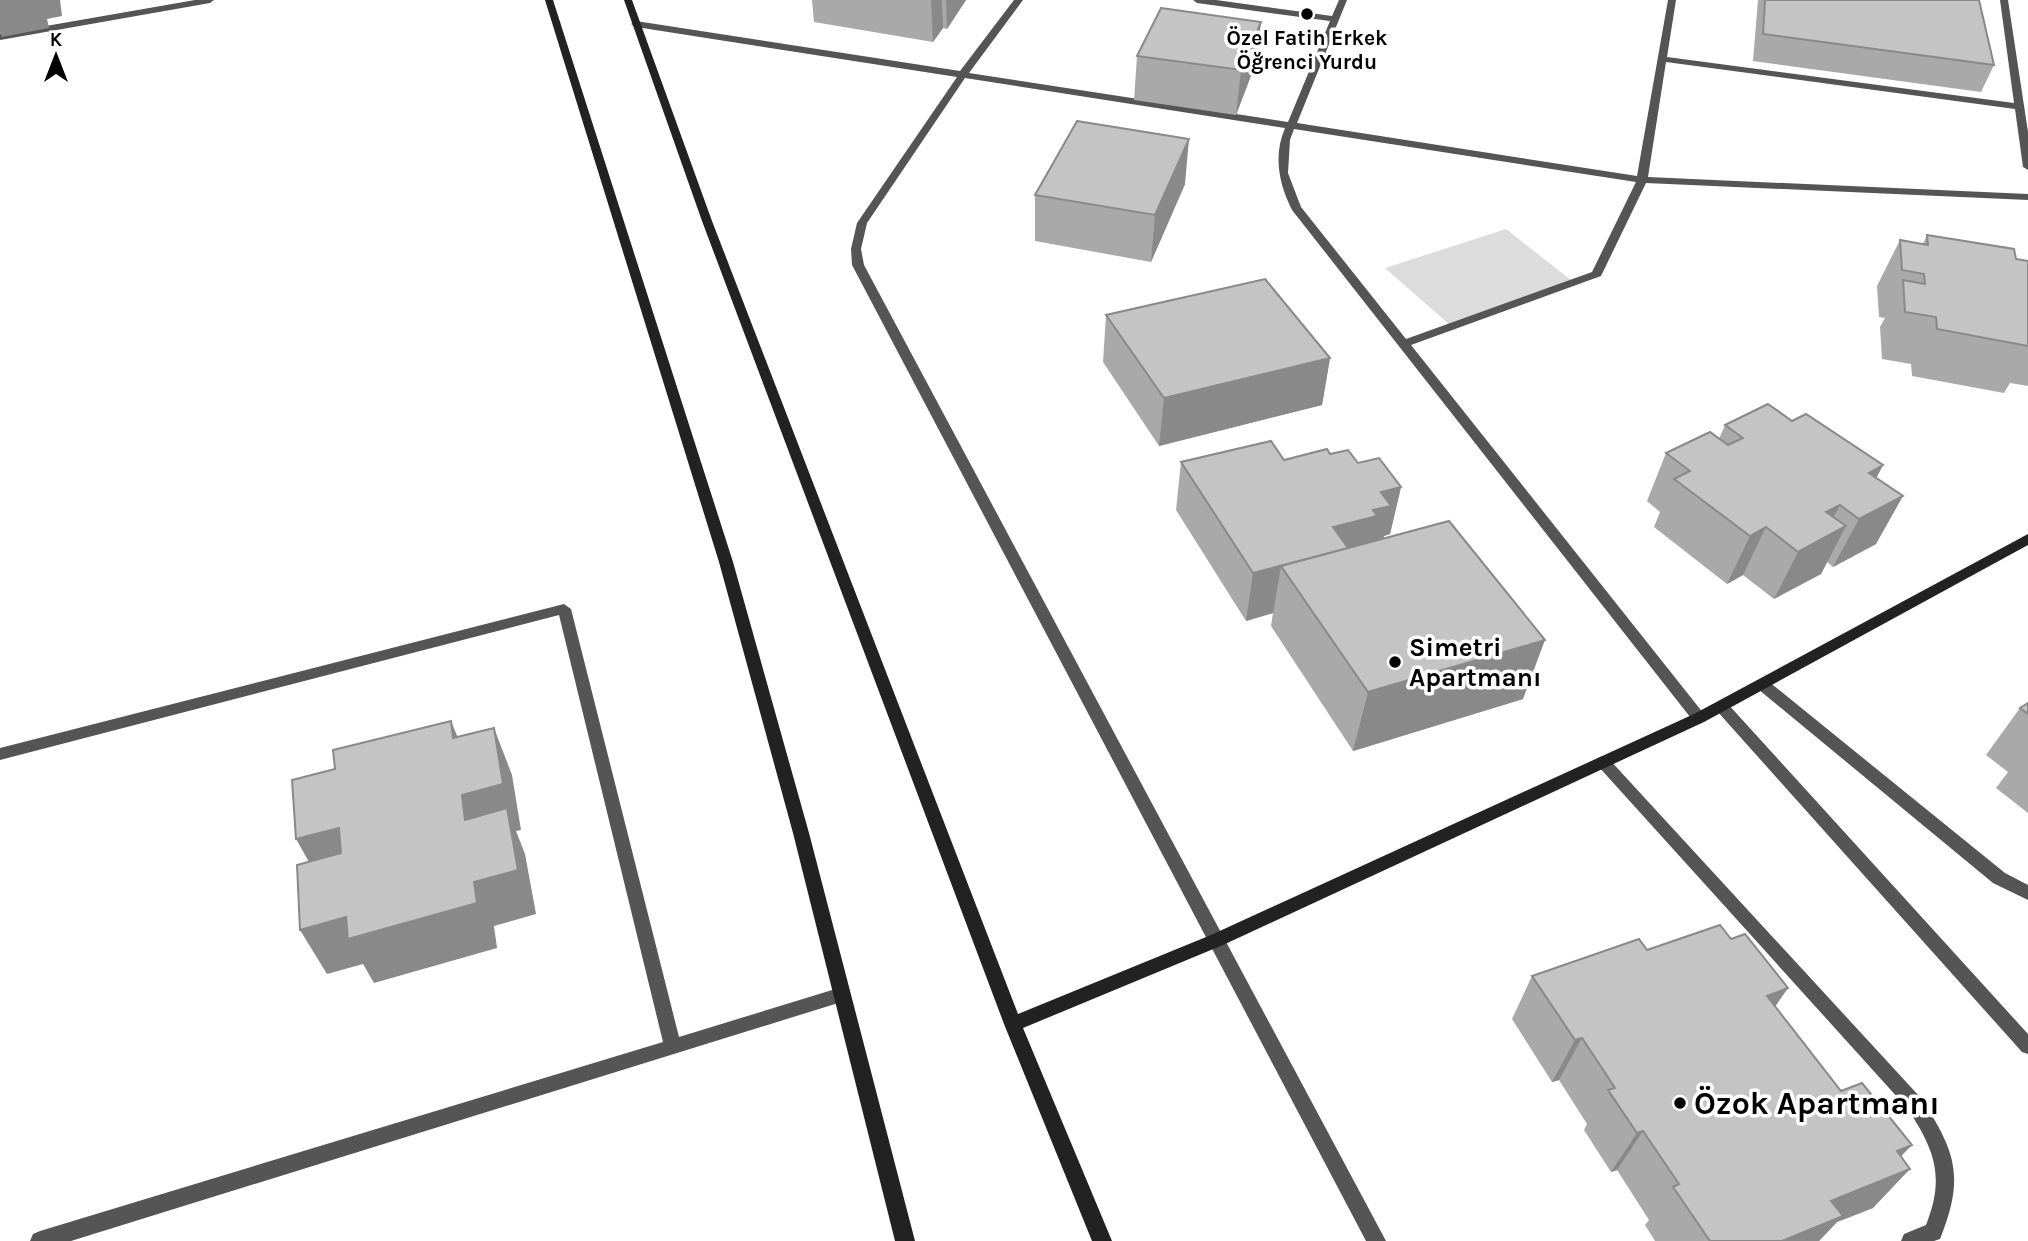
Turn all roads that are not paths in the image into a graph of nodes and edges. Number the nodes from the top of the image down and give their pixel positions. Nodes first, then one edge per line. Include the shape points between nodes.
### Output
1 (143, 0) edge
2 (211, 0) edge
3 (549, 0) edge
4 (628, 0) edge
5 (1019, 0) edge
6 (1197, 0) edge
7 (1343, 0) edge
8 (1672, 0) edge
9 (2004, 0) edge
10 (143, 12) junction
11 (1335, 19) junction
12 (636, 24) junction
13 (0, 37) edge
14 (1662, 59) junction
15 (963, 74) junction
16 (2022, 104) edge
17 (1290, 125) junction
18 (2028, 167) edge
19 (1642, 180) junction
20 (2028, 197) edge
21 (1402, 344) junction
22 (2028, 539) edge
23 (1763, 685) junction
24 (1722, 707) junction
25 (1699, 718) junction
26 (0, 754) edge
27 (1603, 762) junction
28 (2028, 893) edge
29 (1217, 940) junction
30 (842, 995) junction
31 (1013, 1024) junction
32 (2028, 1046) edge
33 (673, 1047) junction
34 (40, 1241) edge
35 (905, 1241) edge
36 (1102, 1241) edge
37 (1376, 1241) edge
38 (1911, 1241) edge

1 - 10 street
2 - 10 street
3 - 30 street via 726,562
4 - 12 street
5 - 15 street
6 - 11 street
7 - 11 street
8 - 14 street
9 - 16 street
10 - 13 street
11 - 17 street
12 - 15 street
12 - 31 street
14 - 16 street
14 - 19 street
15 - 17 street
15 - 29 street via 862,223 856,249 858,265
16 - 18 street
17 - 19 street
17 - 21 street via 1283,173 1296,208
19 - 20 street
19 - 21 street via 1597,274
21 - 25 street
22 - 23 street
23 - 24 street
23 - 28 street via 1999,878
24 - 25 street
24 - 32 street
25 - 27 street
26 - 33 street via 564,609
27 - 29 street
27 - 38 street via 1930,1126 1947,1176 1945,1206 1933,1232
29 - 31 street
29 - 37 street
30 - 33 street
30 - 35 street
31 - 36 street
33 - 34 street

